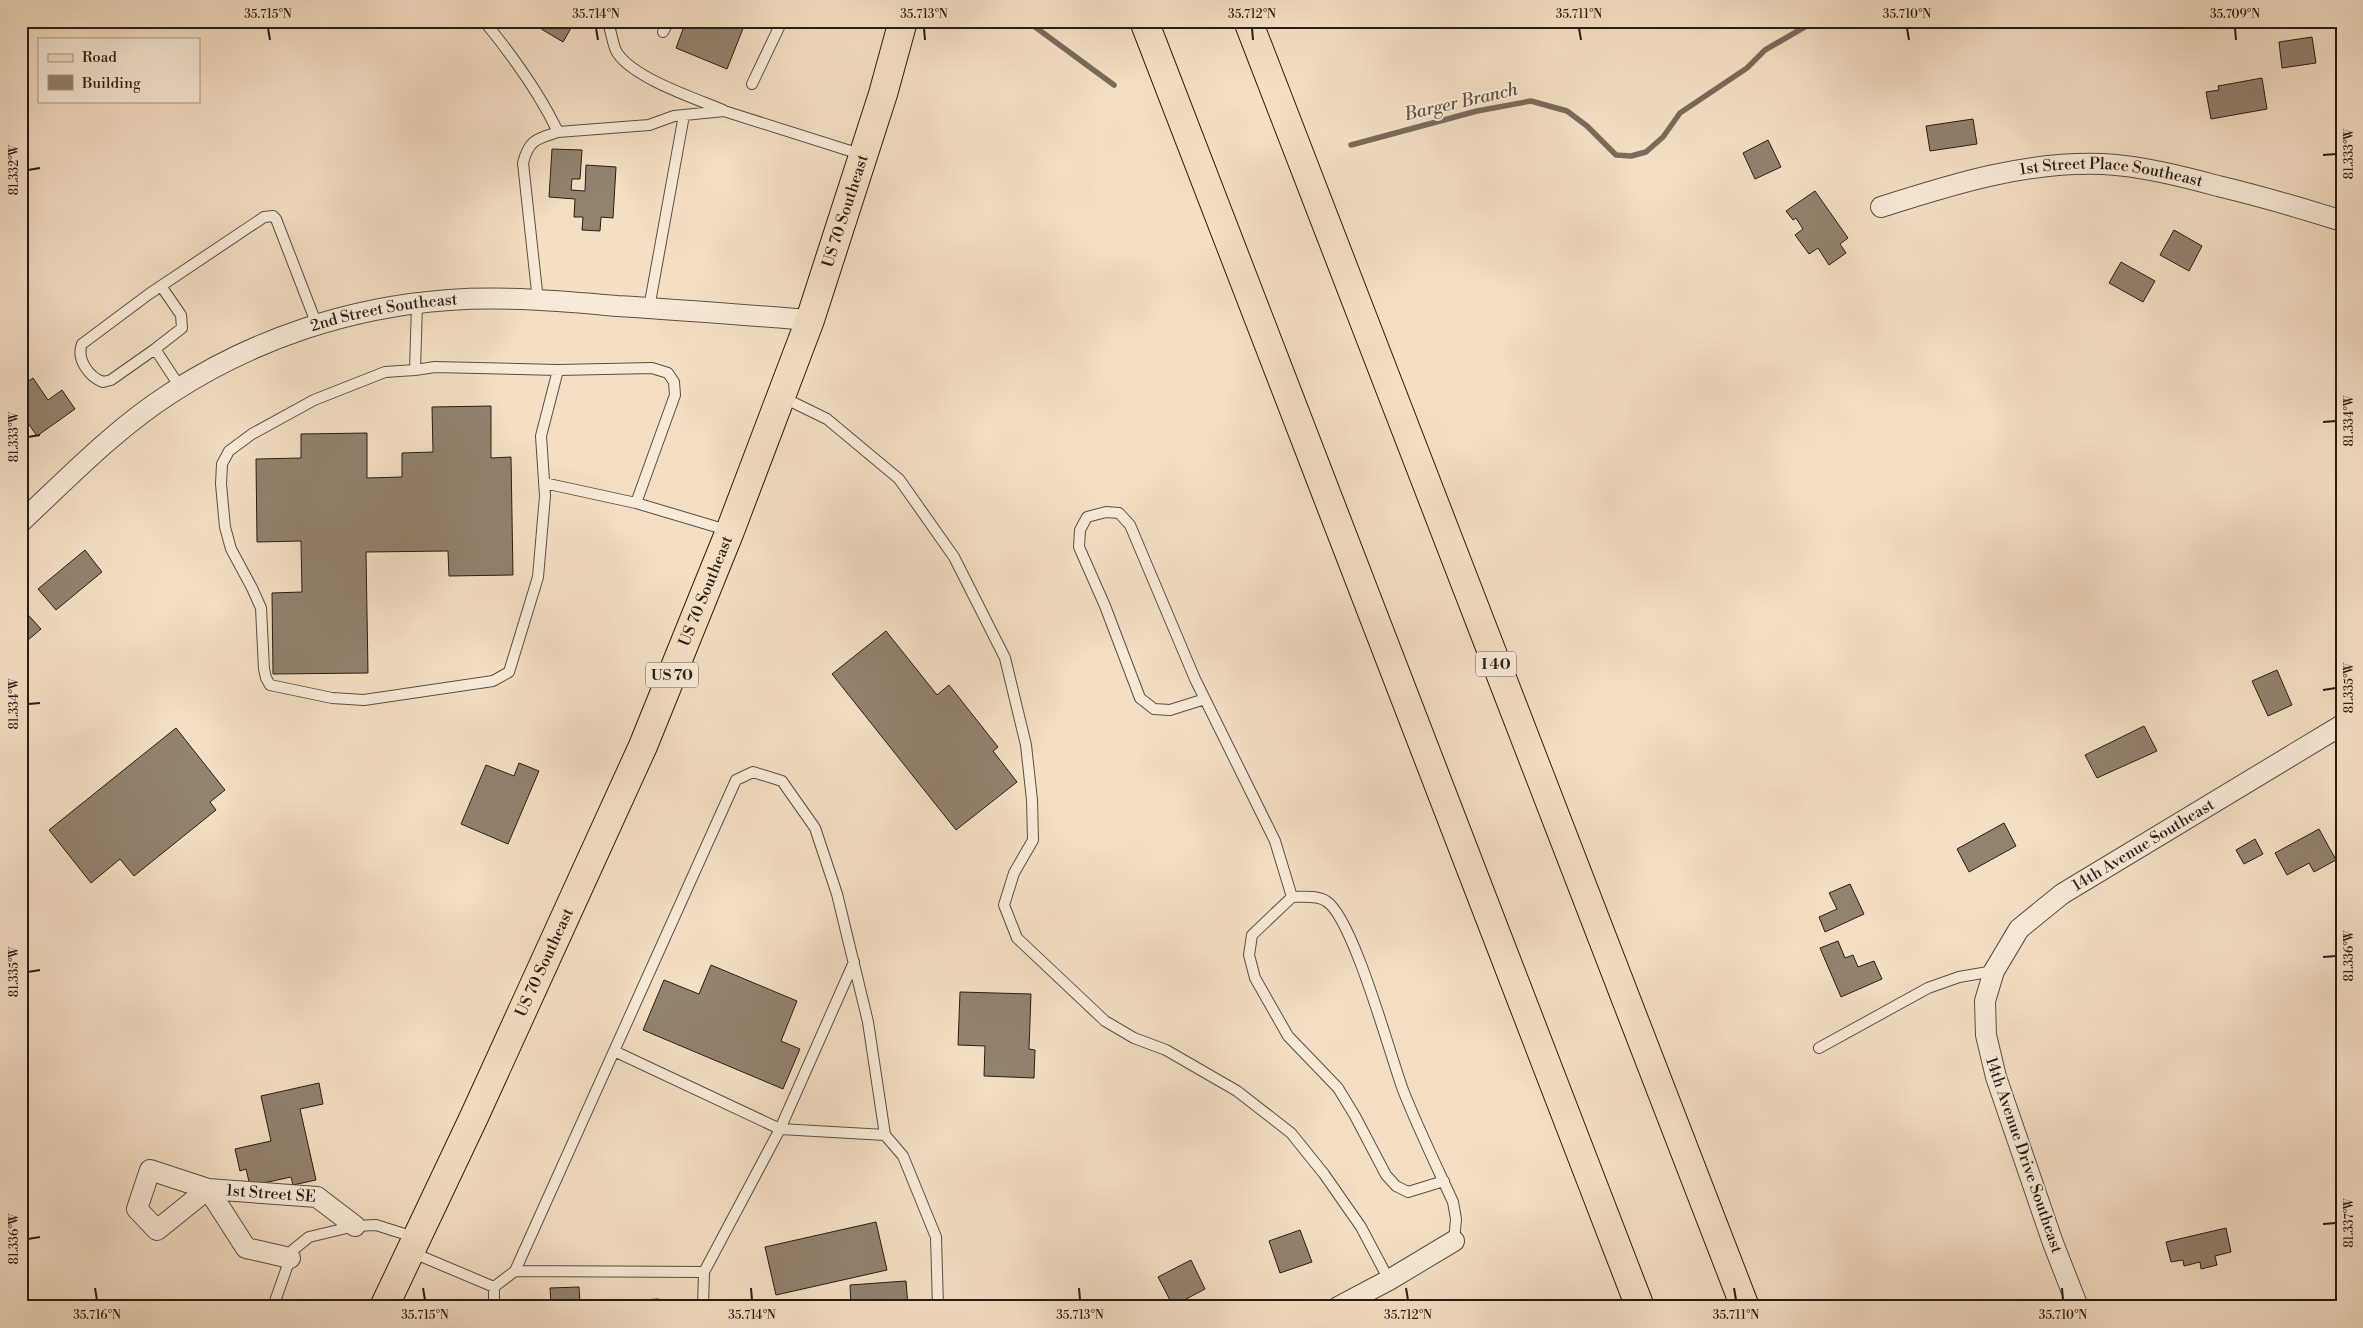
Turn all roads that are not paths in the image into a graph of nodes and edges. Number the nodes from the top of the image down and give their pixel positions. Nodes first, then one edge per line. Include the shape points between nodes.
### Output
1 (484, 21) edge
2 (607, 21) edge
3 (668, 21) edge
4 (782, 21) edge
5 (1144, 21) edge
6 (1248, 21) edge
7 (896, 23) edge
8 (663, 32) dead end
9 (752, 84) dead end
10 (724, 111) junction
11 (684, 116) junction
12 (558, 132) junction
13 (863, 155) junction
14 (1881, 207) dead end
15 (2342, 221) edge
16 (161, 286) junction
17 (538, 300) junction
18 (417, 304) junction
19 (649, 308) junction
20 (810, 320) junction
21 (317, 325) junction
22 (155, 349) junction
23 (415, 370) junction
24 (558, 370) junction
25 (180, 388) junction
26 (781, 397) junction
27 (544, 483) junction
28 (636, 503) junction
29 (21, 522) edge
30 (730, 531) junction
31 (1204, 699) junction
32 (2342, 725) edge
33 (1292, 897) junction
34 (854, 962) junction
35 (1994, 971) junction
36 (1985, 1001) joint
37 (1819, 1048) dead end
38 (614, 1051) junction
39 (780, 1129) junction
40 (885, 1135) junction
41 (1444, 1180) junction
42 (355, 1226) junction
43 (1454, 1241) joint
44 (414, 1245) junction
45 (290, 1258) junction
46 (515, 1271) junction
47 (704, 1272) junction
48 (1389, 1280) junction
49 (494, 1287) junction
50 (273, 1307) edge
51 (384, 1307) edge
52 (494, 1307) edge
53 (703, 1307) edge
54 (938, 1307) edge
55 (1338, 1307) edge
56 (1640, 1307) edge
57 (1744, 1307) edge
58 (2078, 1307) edge

1 - 12 lane via 549,112
2 - 10 lane via 616,53 630,66 647,77
3 - 8 lane
4 - 9 lane
5 - 56 main road
6 - 57 main road, I 40
7 - 13 main road, US 70 Southeast / US 70
10 - 11 lane
10 - 13 lane
11 - 12 lane via 649,125
11 - 19 lane
12 - 17 lane via 532,141 523,163
13 - 20 main road, US 70 Southeast / US 70
14 - 15 street, 1st Street Place Southeast via 1958,182 2005,172 2103,164 2175,175 2291,204
16 - 21 lane via 264,217 273,216
16 - 22 lane via 181,315 182,328
16 - 22 lane via 82,344 79,352 92,375 103,382
17 - 18 street, 2nd Street Southeast via 449,300
17 - 19 street, 2nd Street Southeast
18 - 21 street, 2nd Street Southeast via 337,318
18 - 23 lane
19 - 20 street, 2nd Street Southeast
20 - 26 main road, US 70 Southeast / US 70
21 - 25 street, 2nd Street Southeast via 232,358
22 - 25 lane
23 - 24 lane
23 - 27 lane via 385,372 314,400 252,434 229,451 222,464 225,527 231,549 260,608 264,669 270,685 332,698 364,700 503,677 509,672 538,577
24 - 27 lane via 541,436
24 - 28 lane via 652,368 668,373 674,382 675,395
25 - 29 street, 2nd Street Southeast via 123,428
26 - 30 main road, US 70 Southeast / US 70
26 - 48 lane via 827,419 899,479 954,557 1005,658 1026,745 1032,800 1033,840 1014,873 1004,905 1016,938 1105,1021 1134,1038 1166,1050 1237,1091 1291,1133 1361,1227
27 - 28 lane
28 - 30 lane
30 - 44 main road, US 70 Southeast / US 70 via 643,746
31 - 31 lane via 1130,524 1120,513 1106,512 1087,517 1080,530 1079,546 1140,698 1154,709 1170,710
31 - 33 lane via 1275,841
32 - 35 street, 14th Avenue Southeast via 2062,894 2020,929
33 - 41 lane via 1311,896 1327,901 1344,924 1368,984 1403,1090
33 - 41 lane via 1252,935 1249,955 1256,978 1288,1036 1338,1088 1386,1175 1396,1186 1408,1192
34 - 38 lane via 837,894 815,828 782,781 753,772 736,780
34 - 39 lane
34 - 40 lane via 868,1022
35 - 36 street, 14th Avenue Southeast
35 - 37 lane via 1928,988
36 - 58 street, 14th Avenue Drive Southeast via 1986,1035 1996,1078
38 - 39 lane
38 - 46 lane
39 - 40 lane
39 - 47 lane
40 - 54 lane via 903,1156 936,1237
41 - 43 lane via 1456,1219
42 - 44 lane via 376,1225
42 - 45 lane via 309,1237 293,1250
42 - 45 street, 1st Street SE via 317,1197 208,1190 246,1248
43 - 48 street
44 - 49 lane
44 - 51 main road, US 70 Southeast / US 70
45 - 50 lane
46 - 47 lane
46 - 49 lane
47 - 53 lane
48 - 55 street
49 - 52 lane

